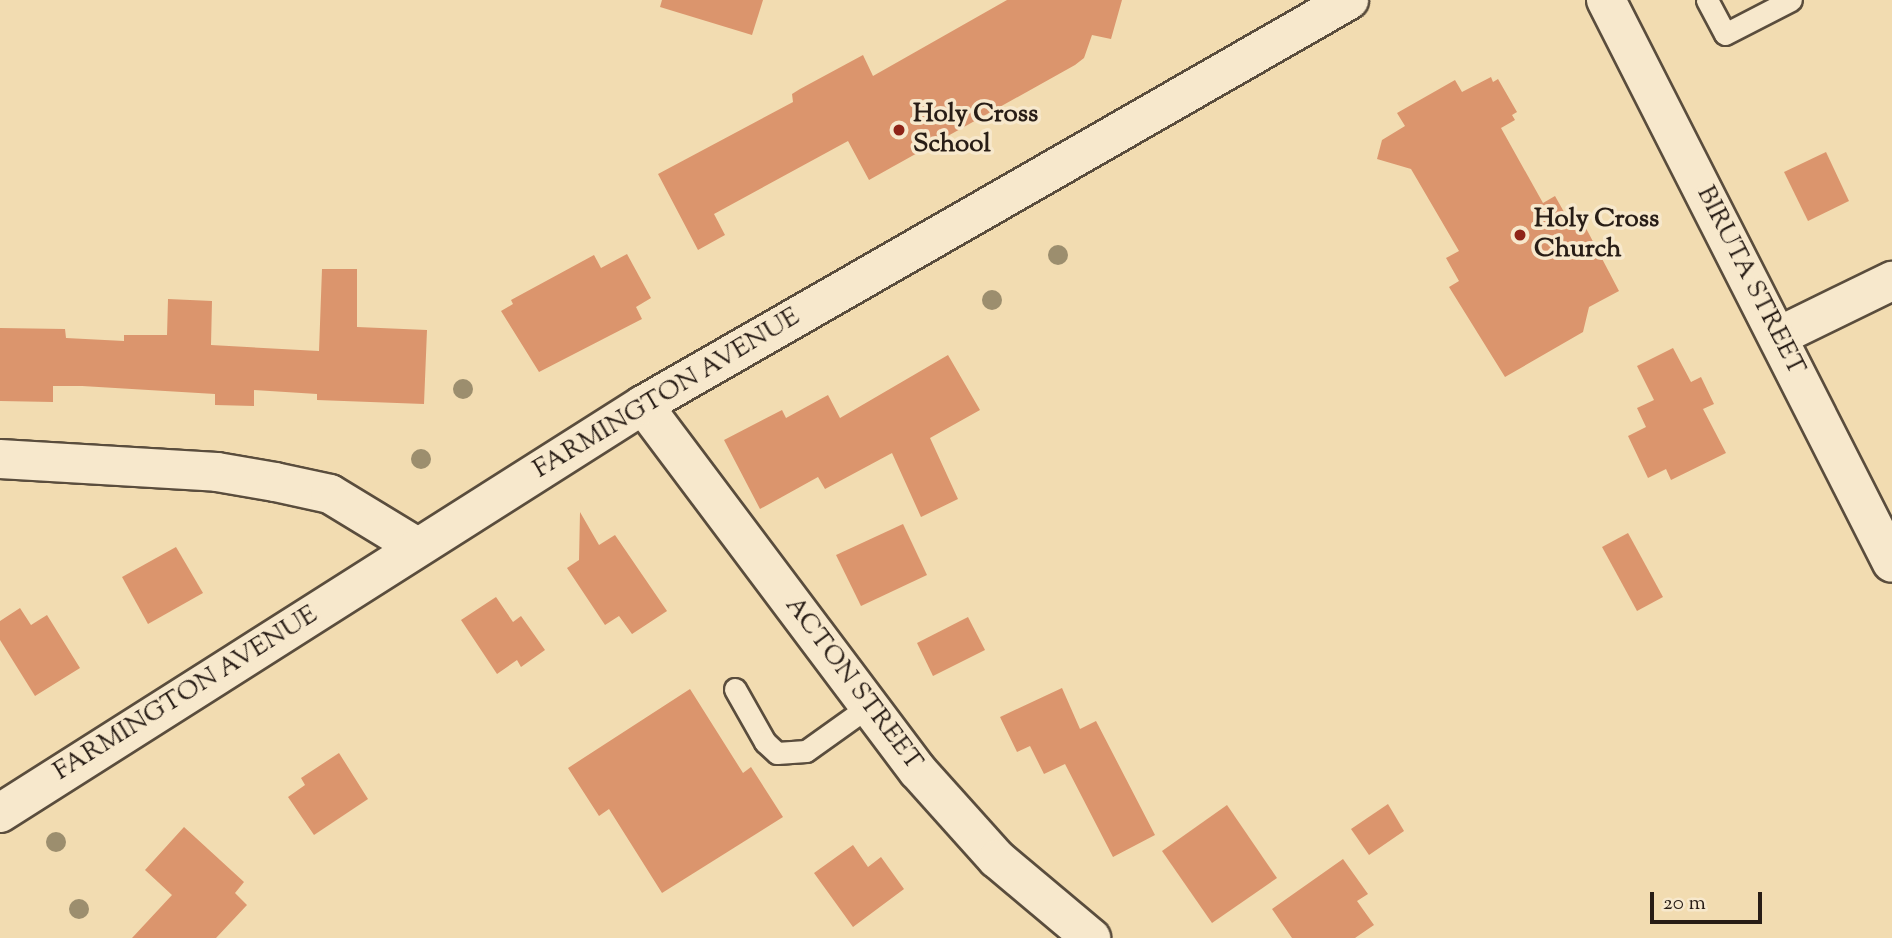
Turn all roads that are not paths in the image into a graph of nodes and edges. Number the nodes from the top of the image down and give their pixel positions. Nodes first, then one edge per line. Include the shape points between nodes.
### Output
1 (1349, 0) edge
2 (1606, 0) edge
3 (1707, 0) edge
4 (1791, 0) edge
5 (1892, 281) edge
6 (1779, 336) junction
7 (643, 405) junction
8 (0, 459) edge
9 (417, 547) junction
10 (1892, 563) edge
11 (735, 689) dead end
12 (869, 706) junction
13 (0, 813) edge
14 (1091, 938) edge

1 - 7 street, FARMINGTON AVENUE
2 - 6 street, BIRUTA STREET
3 - 4 lane via 1725,34
5 - 6 street
6 - 10 street, BIRUTA STREET
7 - 9 street, FARMINGTON AVENUE
7 - 12 street, ACTON STREET
8 - 9 street via 217,472 275,482 330,494
9 - 13 street, FARMINGTON AVENUE
11 - 12 lane via 765,742 777,753 806,751
12 - 14 street, ACTON STREET via 918,771 997,859

